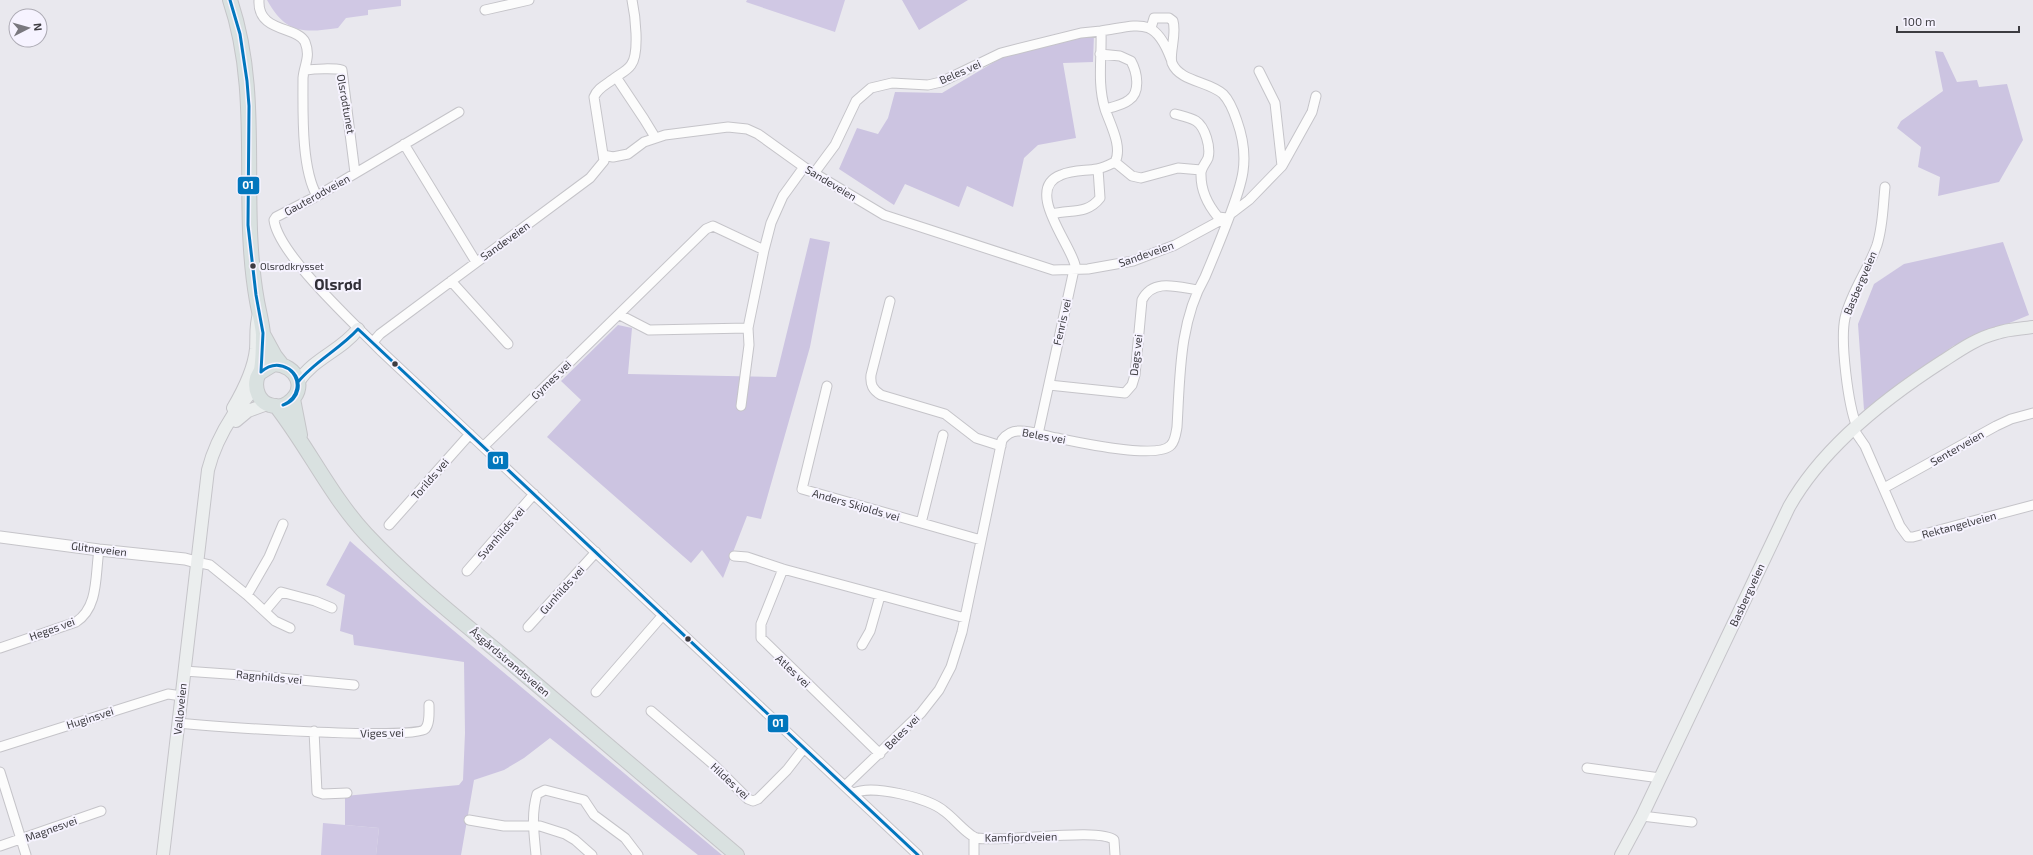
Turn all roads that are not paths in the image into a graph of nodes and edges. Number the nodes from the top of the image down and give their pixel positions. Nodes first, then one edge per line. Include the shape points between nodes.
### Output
1 (230, 0) edge
2 (259, 0) edge
3 (529, 0) edge
4 (632, 0) edge
5 (485, 10) dead end
6 (1151, 28) junction
7 (1101, 33) junction
8 (1100, 54) junction
9 (1172, 61) junction
10 (306, 70) junction
11 (1260, 71) dead end
12 (616, 77) junction
13 (1316, 96) dead end
14 (1105, 109) junction
15 (460, 112) dead end
16 (1175, 114) dead end
17 (654, 137) junction
18 (404, 144) junction
19 (603, 155) junction
20 (1115, 162) junction
21 (1282, 166) junction
22 (804, 167) junction
23 (1098, 169) junction
24 (1201, 170) junction
25 (815, 172) junction
26 (356, 173) junction
27 (1885, 187) dead end
28 (317, 196) junction
29 (1052, 214) junction
30 (1228, 217) junction
31 (764, 250) junction
32 (476, 262) junction
33 (1074, 270) junction
34 (451, 281) junction
35 (1198, 290) junction
36 (890, 301) dead end
37 (259, 314) junction
38 (620, 315) junction
39 (2033, 327) edge
40 (748, 328) junction
41 (358, 329) junction
42 (263, 333) junction
43 (373, 342) junction
44 (508, 344) dead end
45 (285, 366) junction
46 (260, 372) junction
47 (298, 382) junction
48 (256, 385) junction
49 (1049, 385) junction
50 (827, 386) dead end
51 (293, 399) junction
52 (271, 405) junction
53 (741, 406) dead end
54 (2033, 413) edge
55 (1855, 429) junction
56 (223, 433) junction
57 (470, 434) junction
58 (1038, 434) junction
59 (943, 435) dead end
60 (484, 446) junction
61 (1001, 446) junction
62 (306, 450) junction
63 (1884, 488) junction
64 (534, 494) junction
65 (2033, 505) edge
66 (921, 523) junction
67 (283, 524) dead end
68 (389, 525) dead end
69 (0, 538) edge
70 (981, 540) junction
71 (99, 550) junction
72 (596, 552) junction
73 (734, 556) dead end
74 (196, 562) junction
75 (783, 569) junction
76 (467, 571) dead end
77 (247, 595) junction
78 (880, 596) junction
79 (332, 608) dead end
80 (265, 611) junction
81 (663, 615) junction
82 (965, 618) junction
83 (528, 627) dead end
84 (290, 628) dead end
85 (862, 645) dead end
86 (0, 648) edge
87 (184, 671) junction
88 (354, 685) dead end
89 (596, 692) dead end
90 (182, 696) junction
91 (429, 705) dead end
92 (651, 711) dead end
93 (178, 723) junction
94 (314, 731) junction
95 (0, 747) edge
96 (804, 748) junction
97 (880, 754) junction
98 (1587, 768) dead end
99 (0, 772) edge
100 (1660, 778) junction
101 (845, 786) junction
102 (347, 793) dead end
103 (854, 793) junction
104 (101, 811) dead end
105 (1642, 816) junction
106 (469, 820) dead end
107 (1692, 822) dead end
108 (532, 825) junction
109 (976, 838) junction
110 (21, 840) junction
111 (0, 846) edge
112 (26, 855) edge
113 (163, 855) edge
114 (536, 855) edge
115 (592, 855) edge
116 (638, 855) edge
117 (736, 855) edge
118 (918, 855) edge
119 (974, 855) edge
120 (1115, 855) edge
121 (1621, 855) edge

1 - 37 main road via 240,34 247,81 248,225
2 - 10 street via 261,12 271,24 304,41 308,61
3 - 5 street
4 - 12 street via 635,56 630,66
6 - 7 street, Beles vei via 1145,26
6 - 9 street, Beles vei via 1161,36
6 - 9 street via 1154,18 1169,18 1173,21 1175,37
7 - 8 street
7 - 25 street, Beles vei via 1081,33 1001,53 941,82 928,85 892,83 871,88 856,101 835,145
8 - 14 street via 1100,82
8 - 14 street via 1120,56 1131,61 1136,74 1133,97
9 - 30 street, Beles vei via 1177,71 1214,88 1223,95 1236,117 1244,142 1245,158 1241,186
10 - 26 street, Olsrødtunet via 342,70
10 - 28 street via 303,78 306,162 311,184
11 - 21 street via 1275,103
12 - 17 street
12 - 19 street via 598,90 594,97
13 - 21 street, Sandeveien via 1312,112
14 - 20 street via 1117,147
15 - 18 street, Gauterødveien
16 - 24 street via 1195,120 1205,134 1208,156
17 - 19 street, Sandeveien via 628,154 613,157
17 - 22 street, Sandeveien via 738,127 758,134
18 - 26 street, Gauterødveien
18 - 32 street, Sandeveien
19 - 32 street, Sandeveien via 603,163 590,178
20 - 23 street, Fenris vei
20 - 24 street via 1132,176 1141,178 1178,168
21 - 30 street, Sandeveien via 1249,200
22 - 25 street, Sandeveien
22 - 31 street via 783,196 771,223
23 - 29 street via 1100,198 1094,205 1087,209
23 - 29 street, Fenris vei via 1062,174 1050,182 1046,195
24 - 30 street via 1206,200 1218,217
25 - 33 street, Sandeveien via 884,215 1039,266 1053,270
26 - 28 street, Gauterødveien
27 - 55 street, Basbergveien via 1877,245 1849,304 1844,327 1847,374
28 - 41 street, Gauterødveien via 276,217 276,228 303,271
29 - 33 street, Fenris vei via 1057,229 1073,255
30 - 33 street, Sandeveien via 1175,245 1147,256 1119,264
30 - 35 street, Beles vei via 1206,277
31 - 38 street, Gymes vei via 713,226 706,229
31 - 40 street
32 - 34 street, Sandeveien
33 - 49 street, Fenris vei
34 - 43 street, Sandeveien
34 - 44 street
35 - 49 street, Dags vei via 1156,286 1145,294 1142,300 1134,376 1132,385 1125,392
35 - 58 street, Beles vei via 1183,342 1177,427 1172,445 1160,451 1150,452
36 - 61 street via 871,375 875,391 945,414 973,435
37 - 42 main road
37 - 56 main road via 255,327 254,360
38 - 40 street via 649,330
38 - 60 street, Gymes vei
39 - 55 main road, Basbergveien via 1997,332 1966,346 1910,382
40 - 53 street
41 - 43 street, Gauterødveien
41 - 45 main road via 349,332 309,360
41 - 47 main road via 350,338 312,364
42 - 45 main road via 272,352
42 - 46 main road
43 - 57 street, Gauterødveien
45 - 46 main road via 271,365
45 - 47 main road via 294,373
46 - 48 main road
47 - 51 main road via 298,390
48 - 52 main road via 259,396
48 - 56 main road, Valløveien
49 - 58 street, Fenris vei
50 - 66 street, Anders Skjolds vei via 802,489
51 - 52 main road via 285,405
51 - 62 main road, Åsgårdstrandsveien via 298,430
52 - 56 main road, Valløveien via 248,411
52 - 62 main road, Åsgårdstrandsveien
54 - 63 street, Senterveien via 1996,426
55 - 63 street, Rektangelveien
55 - 100 main road, Basbergveien via 1818,466 1789,507
56 - 74 main road, Valløveien via 208,470
57 - 60 street, Gauterødveien
57 - 68 street, Torilds vei
58 - 61 street, Beles vei via 1012,432 1002,440
59 - 66 street
60 - 64 street, Gauterødveien
61 - 70 street, Beles vei
62 - 117 main road, Åsgårdstrandsveien via 343,507 378,547
63 - 65 street, Rektangelveien via 1900,526 1908,537
64 - 72 street, Gauterødveien
64 - 76 street, Svanhilds vei
66 - 70 street, Anders Skjolds vei
67 - 77 street via 269,557
69 - 71 street, Glitneveien
70 - 82 street, Beles vei
71 - 74 street, Glitneveien
71 - 86 street, Heges vei via 93,599 84,617
72 - 81 street, Gauterødveien
72 - 83 street, Gunhilds vei
73 - 75 street via 747,557
74 - 77 street via 210,565
74 - 87 main road, Valløveien
75 - 78 street
75 - 97 street, Atles vei via 761,624 761,638
77 - 80 street
78 - 82 street
78 - 85 street via 870,631
79 - 80 street via 280,592
80 - 84 street via 275,622
81 - 89 street
81 - 96 street, Gauterødveien
82 - 97 street, Beles vei via 958,648 938,690 921,713
87 - 88 street, Ragnhilds vei
87 - 90 main road, Valløveien
90 - 93 main road, Valløveien
90 - 95 street, Huginsvei via 168,694
91 - 94 street, Viges vei via 425,730 420,732 368,734
92 - 96 street, Hildes vei via 753,801 787,770
93 - 94 street, Viges vei
93 - 113 main road, Valløveien
94 - 102 street via 317,792
96 - 101 street, Gauterødveien
97 - 101 street, Beles vei
98 - 100 street
99 - 110 street
100 - 105 main road, Basbergveien
101 - 103 street, Gauterødveien
103 - 109 street, Kamfjordveien via 870,789 927,802 944,810
103 - 118 street, Gauterødveien
104 - 110 street, Magnesvei
105 - 107 street
105 - 121 main road, Basbergveien
106 - 108 street via 504,826
108 - 114 street
108 - 115 street via 566,834
108 - 116 street via 537,794 542,791 578,797 587,802 594,815 625,838
109 - 119 street
109 - 120 street, Kamfjordveien via 1106,836 1114,840
110 - 111 street, Magnesvei
110 - 112 street

